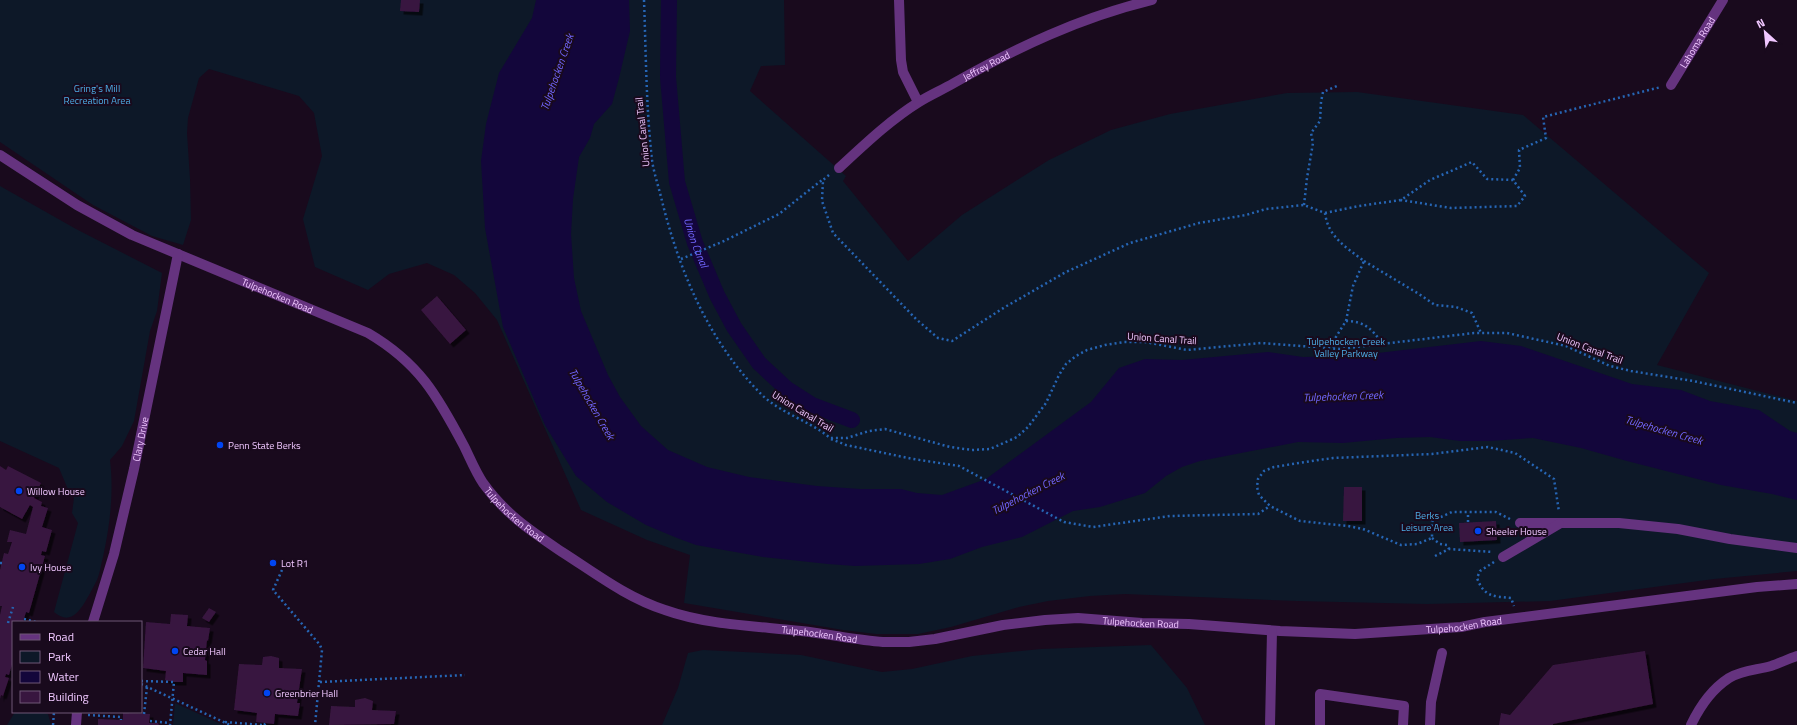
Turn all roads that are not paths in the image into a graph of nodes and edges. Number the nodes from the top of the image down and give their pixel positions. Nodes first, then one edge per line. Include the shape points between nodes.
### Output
1 (899, 0) edge
2 (1152, 0) edge
3 (1723, 0) edge
4 (1671, 85) road end
5 (918, 102) junction
6 (0, 155) edge
7 (839, 168) road end
8 (178, 254) junction
9 (1520, 523) road end
10 (1561, 523) junction
11 (1797, 548) edge
12 (1503, 557) road end
13 (1797, 584) edge
14 (93, 621) edge
15 (1276, 631) junction
16 (1442, 653) dead end
17 (1797, 656) edge
18 (81, 713) edge
19 (76, 725) edge
20 (1270, 725) edge
21 (1320, 725) edge
22 (1403, 725) edge
23 (1430, 725) edge
24 (1691, 725) edge

1 - 5 street via 903,72
2 - 5 street, Jeffrey Road via 1084,20 1027,44
3 - 4 street, Lahoma Road
5 - 7 street, Jeffrey Road
6 - 8 street, Tulpehocken Road via 78,205 135,236
8 - 14 street, Clary Drive via 131,484 114,554
8 - 15 street, Tulpehocken Road via 368,333 386,343 404,357 431,388 482,481 503,508 521,524 609,583 665,611 721,622 884,642 935,639 1003,625 1078,618
9 - 10 street
10 - 11 street via 1619,523 1678,529
10 - 12 street
13 - 15 street, Tulpehocken Road via 1757,587 1461,627 1354,634
15 - 20 street
16 - 23 street via 1431,702
17 - 24 street via 1730,677 1715,689 1699,708
18 - 19 street
21 - 22 street via 1320,694 1404,706

